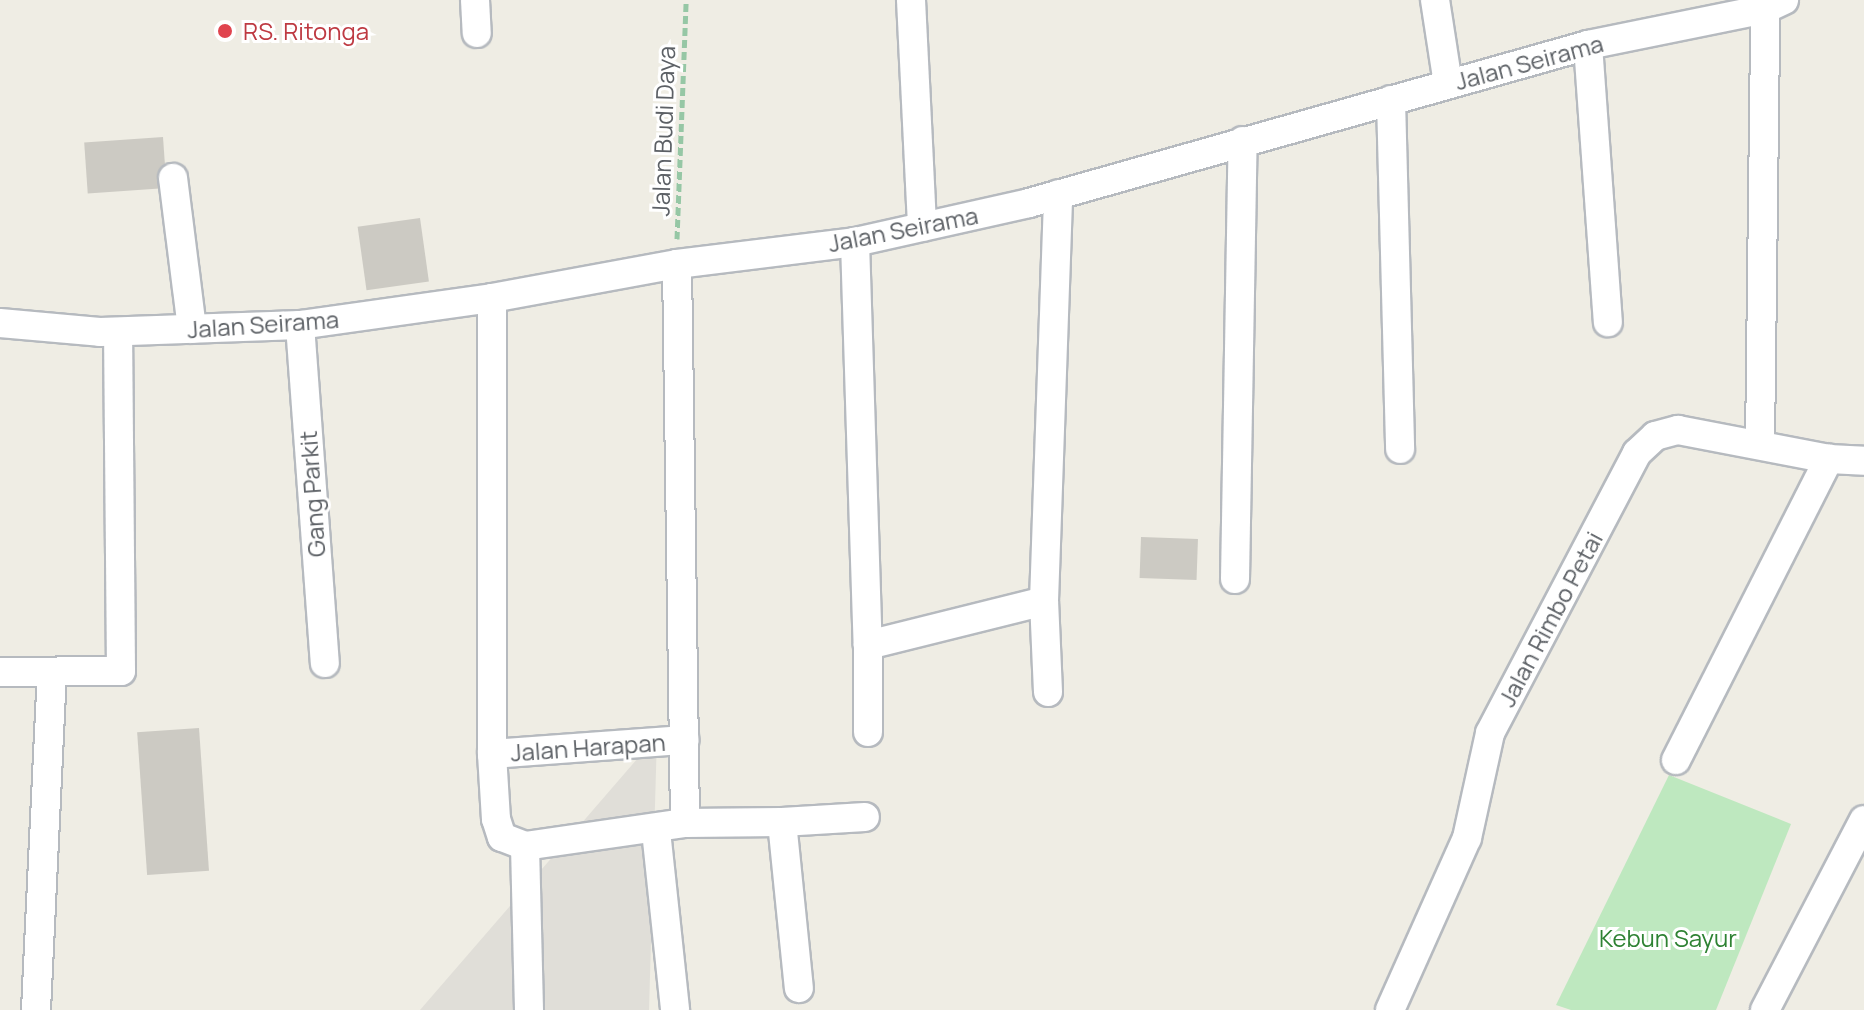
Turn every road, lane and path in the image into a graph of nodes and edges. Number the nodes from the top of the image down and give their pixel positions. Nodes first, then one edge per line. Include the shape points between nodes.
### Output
1 (475, 0) edge
2 (686, 0) edge
3 (911, 0) edge
4 (1435, 0) edge
5 (1774, 4) edge
6 (477, 33) dead end
7 (1588, 45) junction
8 (1448, 84) junction
9 (1391, 100) junction
10 (1243, 141) junction
11 (173, 178) dead end
12 (1058, 194) junction
13 (922, 227) junction
14 (855, 242) junction
15 (677, 264) junction
16 (492, 298) junction
17 (1608, 322) dead end
18 (0, 323) edge
19 (300, 325) junction
20 (192, 329) junction
21 (118, 332) junction
22 (1760, 445) junction
23 (1400, 449) dead end
24 (1829, 459) junction
25 (1864, 461) edge
26 (1235, 579) dead end
27 (1044, 601) junction
28 (868, 645) junction
29 (325, 663) dead end
30 (0, 672) edge
31 (52, 674) junction
32 (1048, 692) dead end
33 (868, 732) dead end
34 (684, 740) junction
35 (492, 754) junction
36 (1676, 760) dead end
37 (865, 817) dead end
38 (1864, 820) edge
39 (782, 822) junction
40 (685, 823) junction
41 (656, 831) junction
42 (525, 846) junction
43 (799, 988) dead end
44 (36, 1010) edge
45 (529, 1010) edge
46 (675, 1010) edge
47 (1390, 1010) edge
48 (1765, 1010) edge

1 - 6 street
2 - 15 path, Jalan Budi Daya
3 - 13 street
4 - 8 street
5 - 7 street, Jalan Seirama
5 - 22 street
7 - 8 street, Jalan Seirama
7 - 17 street
8 - 9 street, Jalan Seirama
9 - 10 street, Jalan Seirama
9 - 23 street
10 - 12 street, Jalan Seirama
10 - 26 street
11 - 20 street
12 - 13 street, Jalan Seirama
12 - 27 street
13 - 14 street, Jalan Seirama
14 - 15 street, Jalan Seirama
14 - 28 street
15 - 16 street, Jalan Seirama
15 - 34 street
16 - 19 street, Jalan Seirama
16 - 35 street
18 - 21 street, Jalan Seirama
19 - 20 street, Jalan Seirama
19 - 29 street, Gang Parkit
20 - 21 street, Jalan Seirama
21 - 31 street via 123,664 117,675
22 - 24 street, Jalan Rimbo Petai
22 - 47 street, Jalan Rimbo Petai via 1678,430 1655,436 1637,453 1490,733 1467,838
24 - 25 street, Jalan Rimbo Petai
24 - 36 street
27 - 28 street
27 - 32 street
28 - 33 street
30 - 31 street
31 - 44 street
34 - 35 street, Jalan Harapan
34 - 40 street
35 - 42 street via 499,828 513,846
37 - 39 street
38 - 48 street
39 - 40 street
39 - 43 street
40 - 41 street
41 - 42 street
41 - 46 street
42 - 45 street

